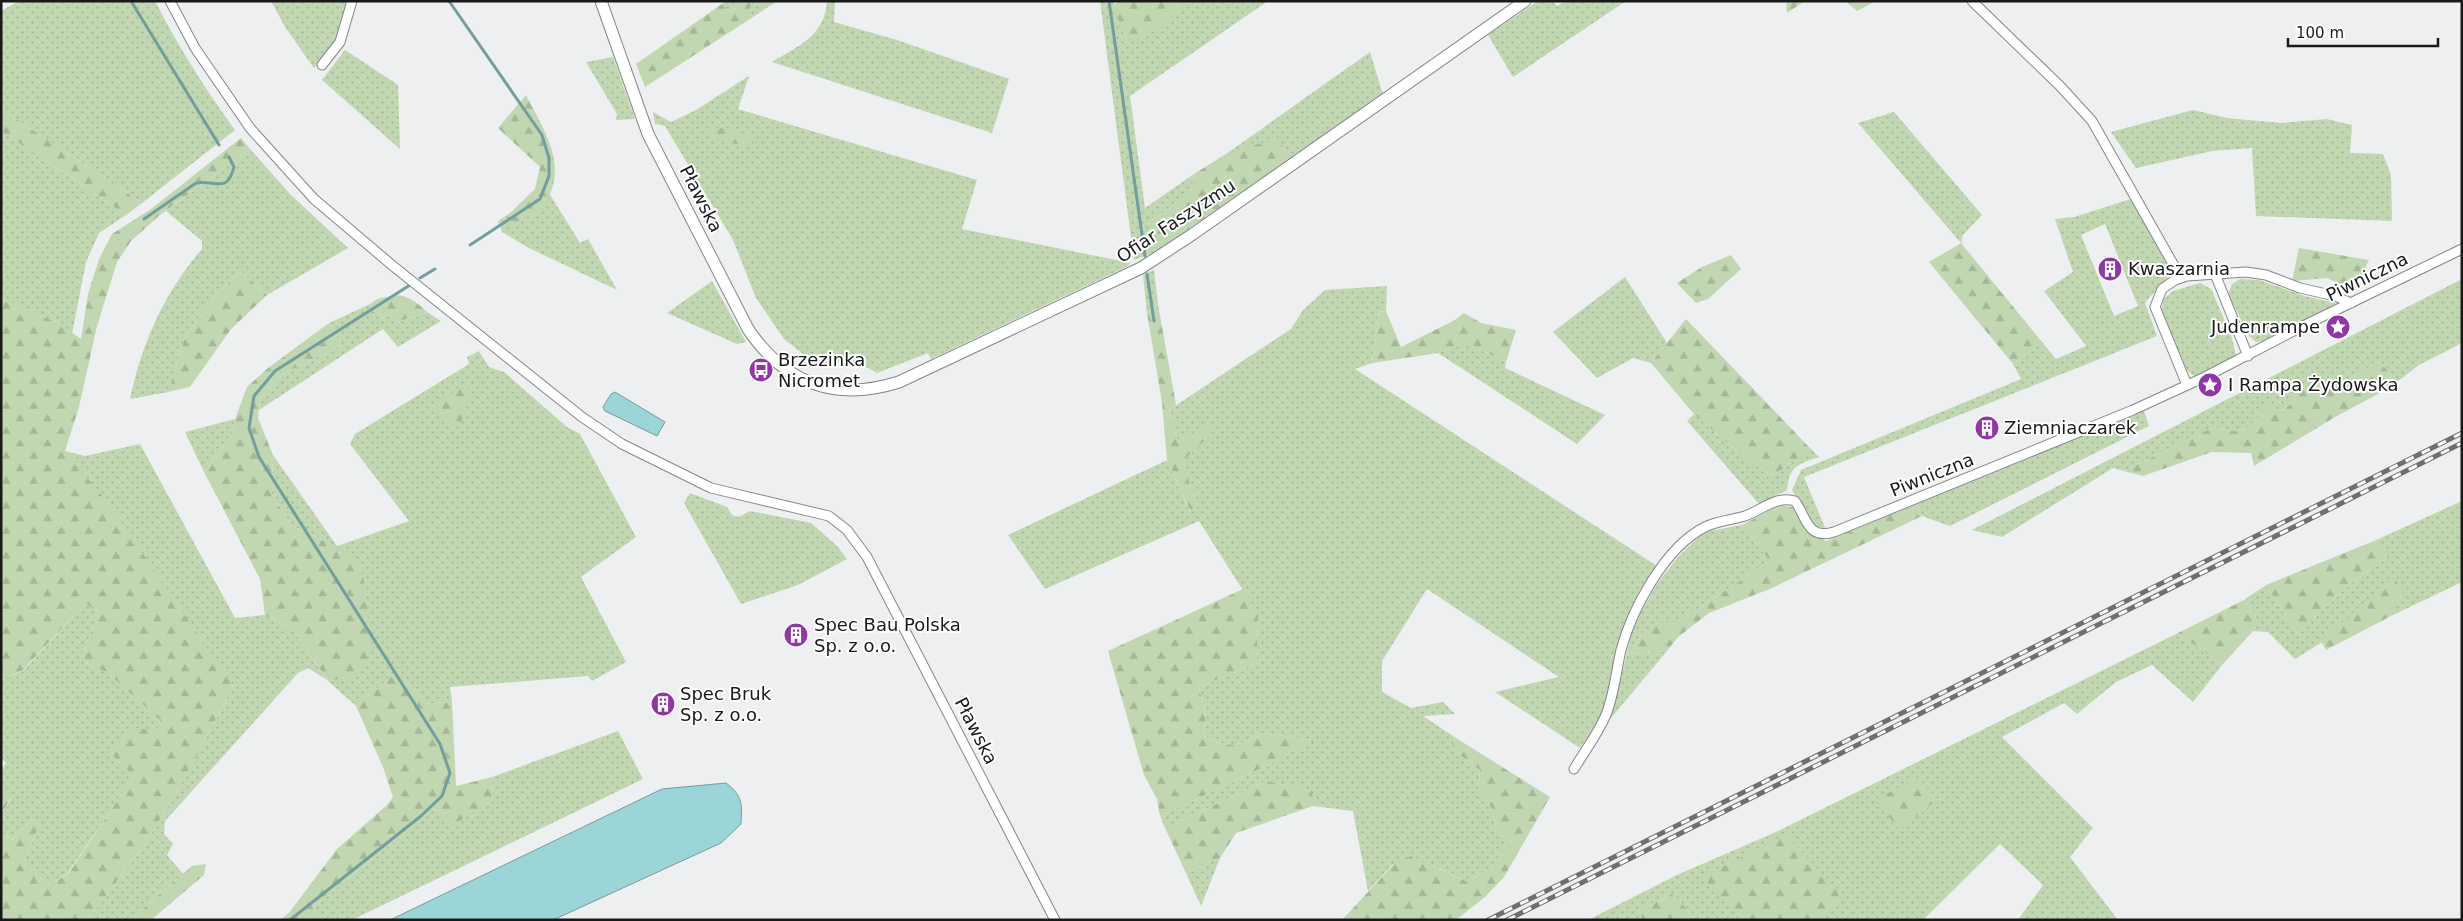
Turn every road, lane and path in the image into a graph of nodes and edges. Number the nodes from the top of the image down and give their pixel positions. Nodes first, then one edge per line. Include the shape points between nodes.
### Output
1 (170, 1) edge
2 (352, 1) edge
3 (600, 1) edge
4 (1525, 1) edge
5 (1972, 1) edge
6 (322, 65) dead end
7 (2462, 249) edge
8 (2215, 274) junction
9 (2181, 278) junction
10 (2351, 302) junction
11 (2248, 356) junction
12 (812, 384) joint
13 (2187, 385) junction
14 (1574, 769) dead end
15 (1055, 920) edge

1 - 15 street, Pławska via 195,48 250,128 314,199 582,417 622,444 711,488 828,516 847,530 867,557
2 - 6 street via 340,42
3 - 12 street, Pławska via 648,134 748,329 758,345 778,365
4 - 12 street, Ofiar Faszyzmu via 1218,217 1140,268 899,382 875,390 851,392
5 - 9 street via 2092,121
7 - 10 street, Piwniczna
8 - 9 street
8 - 10 street via 2246,272 2266,275
8 - 11 street
9 - 13 street via 2162,289 2154,307
10 - 11 street, Piwniczna
11 - 13 street, Piwniczna
13 - 14 street, Piwniczna via 1826,534 1810,528 1795,501 1787,498 1694,533 1672,555 1638,602 1622,648 1606,716

